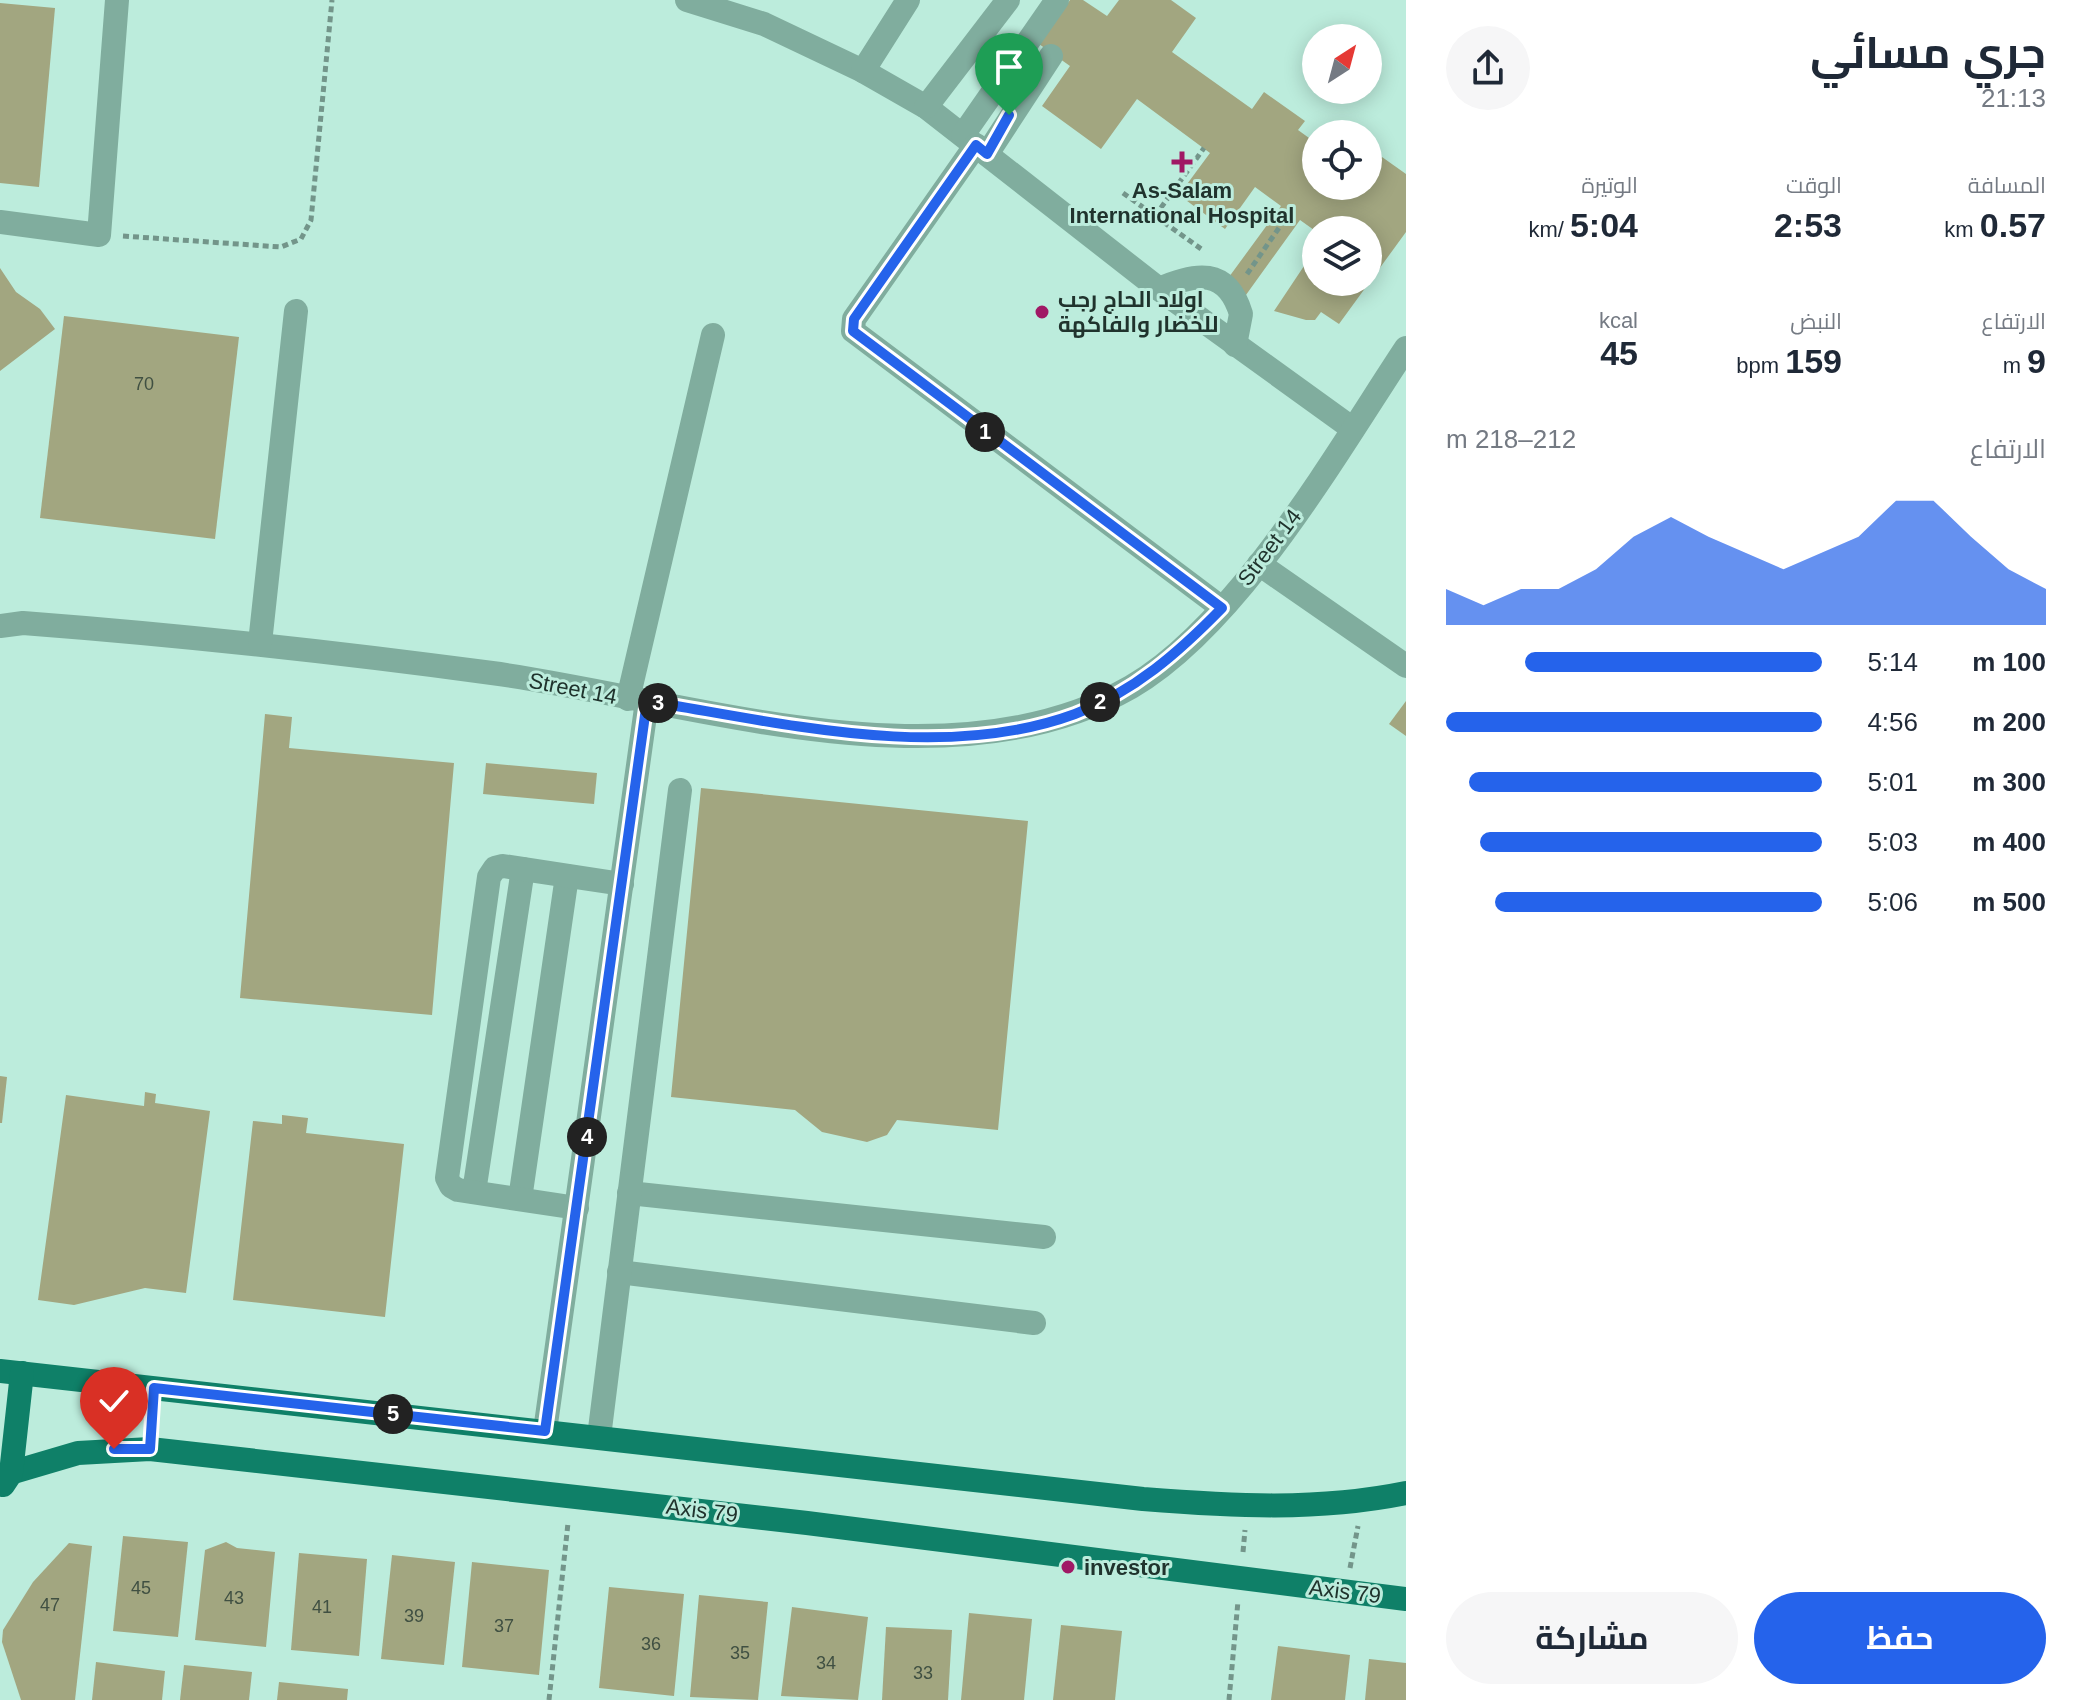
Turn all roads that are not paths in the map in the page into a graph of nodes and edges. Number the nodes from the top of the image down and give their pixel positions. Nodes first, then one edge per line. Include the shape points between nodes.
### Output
1 (117, 0) edge
2 (687, 0) edge
3 (908, 0) edge
4 (1008, 0) edge
5 (1057, 0) edge
6 (1051, 56) dead end
7 (863, 71) junction
8 (926, 107) junction
9 (975, 144) junction
10 (0, 222) edge
11 (1159, 289) junction
12 (296, 311) dead end
13 (713, 335) dead end
14 (1235, 345) junction
15 (1406, 348) edge
16 (1353, 429) junction
17 (1259, 564) junction
18 (1222, 608) junction
19 (0, 626) edge
20 (260, 643) junction
21 (1406, 666) edge
22 (638, 700) junction
23 (680, 790) dead end
24 (567, 876) junction
25 (622, 884) junction
26 (629, 1193) junction
27 (520, 1199) junction
28 (577, 1208) junction
29 (1044, 1237) dead end
30 (619, 1272) junction
31 (1034, 1323) dead end
32 (11, 1372) edge
33 (545, 1431) junction
34 (599, 1437) junction
35 (4, 1480) edge
36 (1406, 1493) edge
37 (1406, 1599) edge

1 - 10 street via 99,235
2 - 7 street via 764,24
3 - 7 street
4 - 8 street
5 - 9 street
6 - 9 street
7 - 8 street
8 - 9 street
9 - 11 street
9 - 18 street via 854,319 853,331
11 - 14 street
11 - 14 street via 1179,278 1215,279 1233,294 1241,314
12 - 20 street
13 - 22 street
14 - 16 street
15 - 16 street, Street 14
16 - 17 street, Street 14
17 - 18 street, Street 14
17 - 21 street
18 - 22 street, Street 14 via 1179,652 1132,686 1075,714 1001,732 861,735
19 - 20 street, Street 14 via 23,623
20 - 22 street, Street 14 via 497,674
22 - 25 street
23 - 26 street
24 - 25 street
24 - 27 street
24 - 27 street via 503,866 489,877 447,1178 451,1186
25 - 28 street
26 - 29 street
26 - 30 street
27 - 28 street
28 - 33 street
30 - 31 street
30 - 34 street
32 - 33 main road
32 - 35 main road
33 - 34 main road
34 - 36 main road via 1247,1507 1363,1502
35 - 37 main road, Axis 79 via 78,1453 150,1449 571,1494

